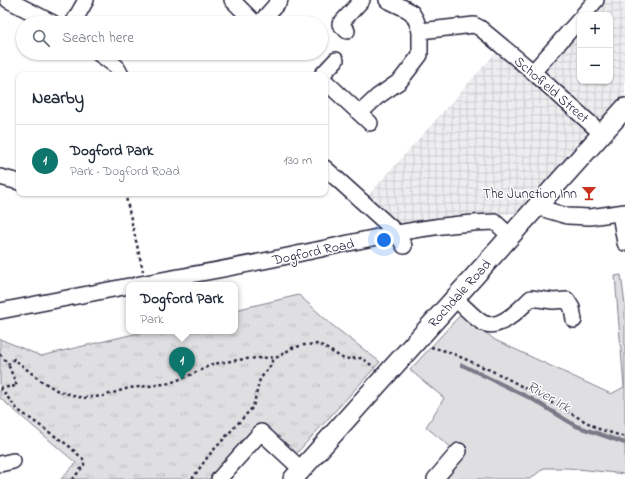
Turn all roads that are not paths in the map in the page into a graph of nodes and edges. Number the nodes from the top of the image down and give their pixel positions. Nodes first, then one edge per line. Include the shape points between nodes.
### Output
1 (8, 0) edge
2 (86, 0) edge
3 (280, 0) edge
4 (362, 0) edge
5 (387, 0) edge
6 (596, 0) edge
7 (237, 5) edge
8 (586, 12) edge
9 (39, 16) edge
10 (77, 16) edge
11 (248, 16) edge
12 (266, 16) edge
13 (577, 22) edge
14 (347, 31) dead end
15 (420, 31) junction
16 (108, 60) edge
17 (336, 60) dead end
18 (119, 72) edge
19 (325, 72) edge
20 (533, 72) junction
21 (328, 84) edge
22 (625, 108) edge
23 (602, 133) junction
24 (328, 171) edge
25 (0, 177) edge
26 (16, 181) edge
27 (537, 207) junction
28 (623, 213) edge
29 (510, 236) junction
30 (401, 239) junction
31 (625, 242) edge
32 (140, 279) edge
33 (126, 287) edge
34 (454, 298) junction
35 (0, 311) edge
36 (574, 320) dead end
37 (459, 451) dead end
38 (297, 474) edge
39 (219, 479) edge
40 (435, 479) edge

1 - 9 street
2 - 10 street
3 - 12 street
4 - 14 street via 340,24
5 - 15 street via 412,13
6 - 8 street
7 - 11 street
13 - 20 street
15 - 20 street, Schofield Street via 474,25
15 - 21 street via 420,55 417,60 400,81 377,96 365,118
16 - 18 street
17 - 19 street
20 - 23 street, Schofield Street
22 - 23 main road, Rochdale Road
23 - 27 main road, Rochdale Road
24 - 30 street
25 - 26 street
27 - 28 street via 567,216 590,217
27 - 29 main road, Rochdale Road
28 - 31 street
29 - 30 street, Dogford Road via 494,222 470,223
29 - 34 main road, Rochdale Road
30 - 32 street, Dogford Road
33 - 35 street
34 - 36 street via 484,323 495,325 513,315 531,298 567,300 572,308
34 - 38 main road, Rochdale Road
37 - 40 street
38 - 39 street via 261,432

